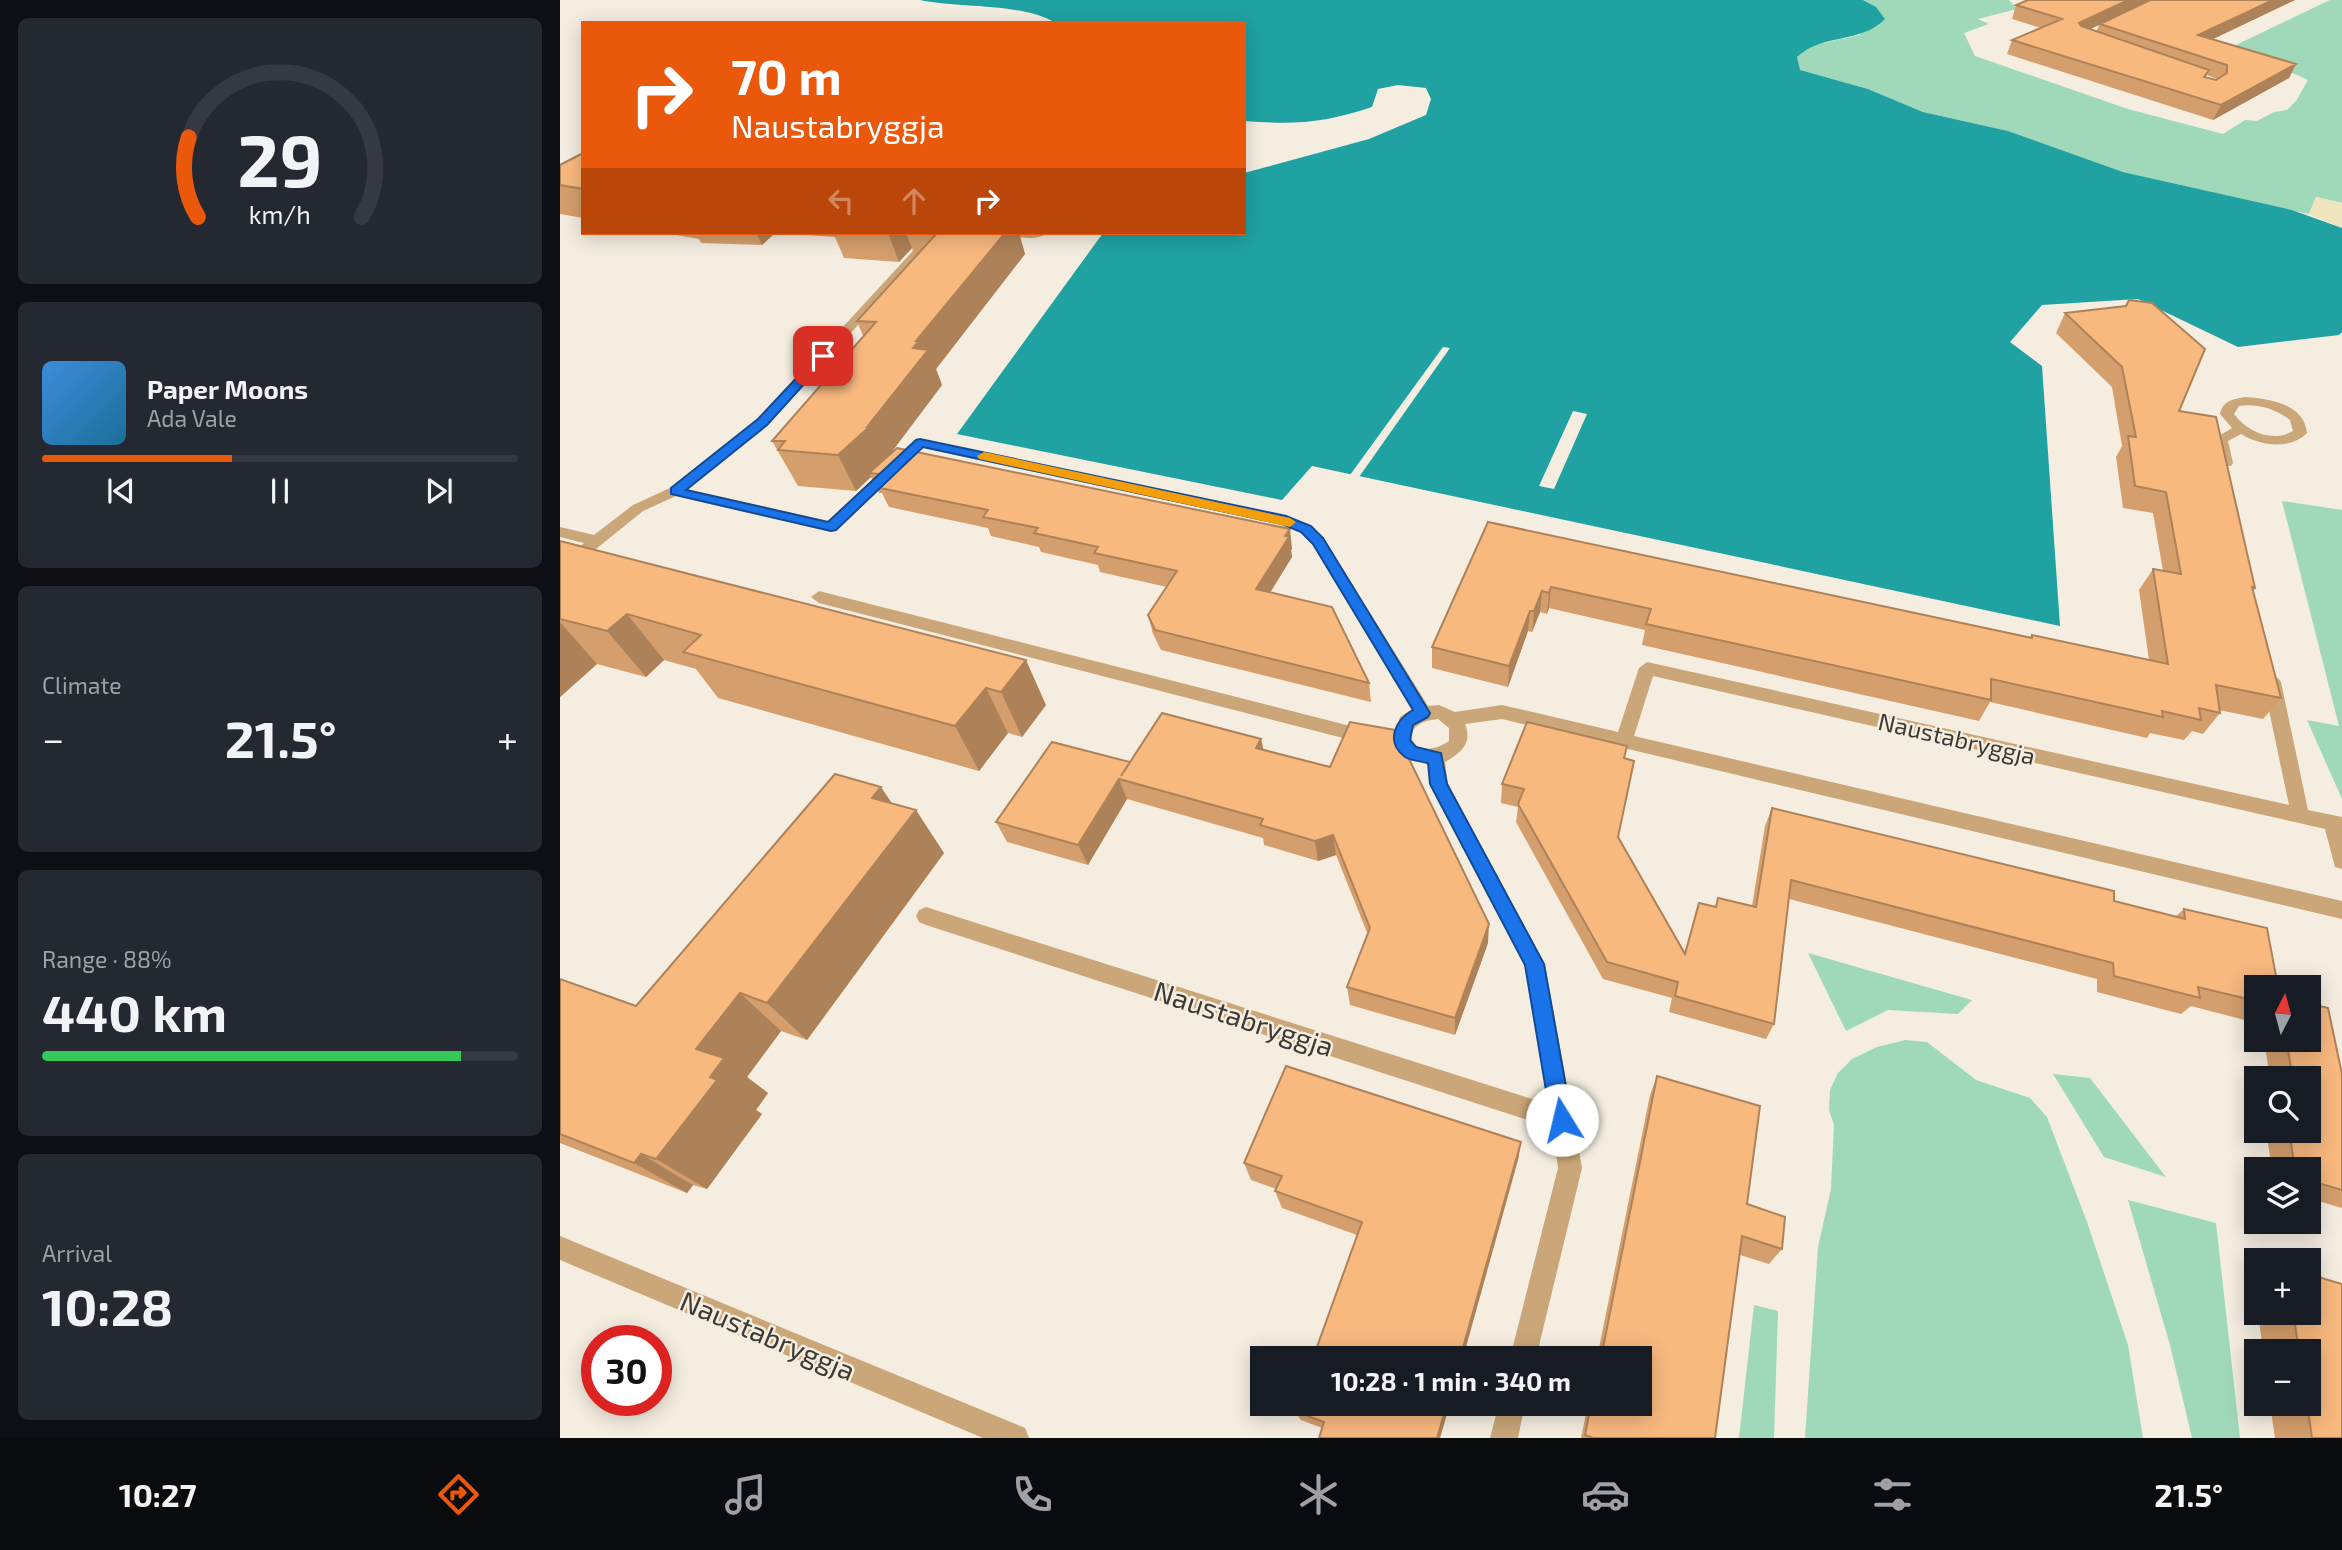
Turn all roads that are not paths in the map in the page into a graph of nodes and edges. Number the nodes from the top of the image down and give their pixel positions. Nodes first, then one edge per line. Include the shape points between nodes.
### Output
1 (946, 235) edge
2 (2241, 429) junction
3 (2230, 480) edge
4 (675, 491) junction
5 (560, 532) edge
6 (597, 541) junction
7 (560, 570) edge
8 (819, 597) dead end
9 (2270, 671) edge
10 (1423, 713) junction
11 (1453, 719) junction
12 (1624, 741) junction
13 (1402, 742) junction
14 (1436, 758) junction
15 (2300, 815) junction
16 (2337, 824) edge
17 (2342, 861) edge
18 (2342, 910) edge
19 (926, 916) dead end
20 (1562, 1120) junction
21 (560, 1248) edge
22 (1526, 1346) edge
23 (1509, 1416) edge
24 (1015, 1438) edge
25 (1504, 1438) edge

1 - 4 street via 927,242 763,422
2 - 2 street via 2283,441 2294,438 2301,427 2287,411 2246,401 2228,408 2227,414
2 - 3 street via 2221,439
4 - 6 street via 638,509
4 - 10 street via 831,527 920,443 1286,521 1306,529 1318,541
5 - 6 street
6 - 7 street
8 - 13 street via 1374,739
9 - 15 street
10 - 11 street via 1439,712
10 - 13 street via 1407,721
11 - 12 street via 1502,712
11 - 14 street via 1460,732 1457,746
12 - 15 street, Naustabryggja via 1647,668
12 - 18 street
13 - 14 street via 1411,753
14 - 20 street via 1439,784 1535,964
15 - 16 street, Naustabryggja
16 - 17 street
19 - 20 street, Naustabryggja
20 - 22 street via 1570,1168
21 - 24 street, Naustabryggja
23 - 25 street

